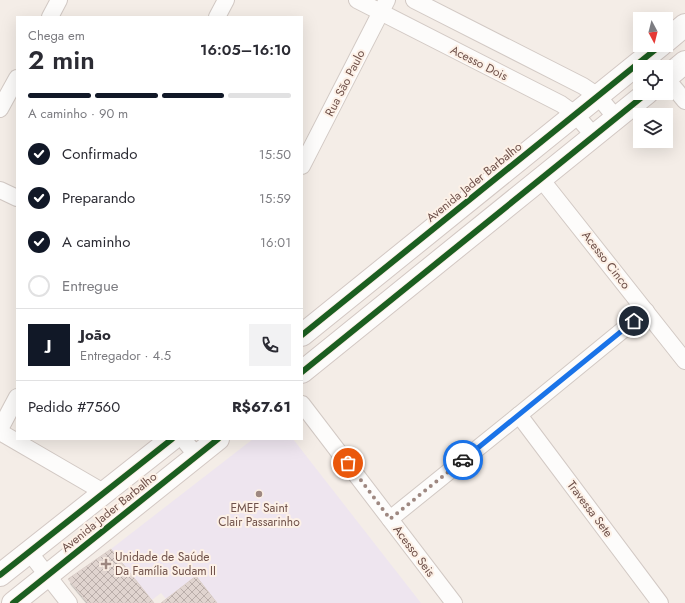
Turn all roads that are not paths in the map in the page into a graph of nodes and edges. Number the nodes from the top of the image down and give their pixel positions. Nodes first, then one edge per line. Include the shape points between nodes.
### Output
1 (59, 0) edge
2 (226, 0) edge
3 (357, 0) edge
4 (414, 0) edge
5 (384, 6) edge
6 (51, 16) edge
7 (218, 16) edge
8 (685, 26) edge
9 (673, 35) edge
10 (652, 52) edge
11 (685, 62) edge
12 (673, 72) edge
13 (16, 80) edge
14 (673, 86) edge
15 (598, 96) junction
16 (638, 100) edge
17 (685, 101) edge
18 (0, 109) edge
19 (575, 114) junction
20 (616, 118) junction
21 (594, 136) junction
22 (303, 164) edge
23 (541, 179) junction
24 (0, 190) edge
25 (16, 198) edge
26 (646, 311) junction
27 (303, 334) edge
28 (685, 361) edge
29 (303, 371) edge
30 (16, 399) edge
31 (303, 405) edge
32 (519, 415) junction
33 (0, 429) edge
34 (0, 432) edge
35 (171, 440) edge
36 (184, 440) edge
37 (217, 440) edge
38 (197, 456) junction
39 (105, 493) junction
40 (390, 519) junction
41 (29, 552) junction
42 (0, 575) edge
43 (47, 576) junction
44 (13, 603) edge
45 (69, 603) edge
46 (454, 603) edge
47 (660, 603) edge

1 - 6 street
2 - 7 street
3 - 5 street, Acesso Dois
4 - 15 street
5 - 19 street, Acesso Dois
5 - 22 street, Rua São Paulo
8 - 9 main road
10 - 15 main road, Avenida Jader Barbalho
11 - 12 main road
13 - 18 street
14 - 17 street
15 - 19 main road, Avenida Jader Barbalho
15 - 20 street
16 - 20 main road
19 - 21 street, Acesso Dois
19 - 27 main road, Avenida Jader Barbalho
20 - 21 main road
21 - 23 main road
23 - 26 street, Acesso Cinco
23 - 29 main road
24 - 25 street
26 - 28 street, Acesso Cinco
26 - 32 street
30 - 33 street
31 - 40 street, Acesso Seis
32 - 40 street
32 - 47 street, Travessa Sete
34 - 39 street
35 - 39 main road, Avenida Jader Barbalho
36 - 38 street
37 - 38 main road, Avenida Jader Barbalho
38 - 43 main road, Avenida Jader Barbalho
39 - 41 main road, Avenida Jader Barbalho
40 - 46 street, Acesso Seis
41 - 42 main road, Avenida Jader Barbalho
41 - 43 street
43 - 44 main road, Avenida Jader Barbalho
43 - 45 street

